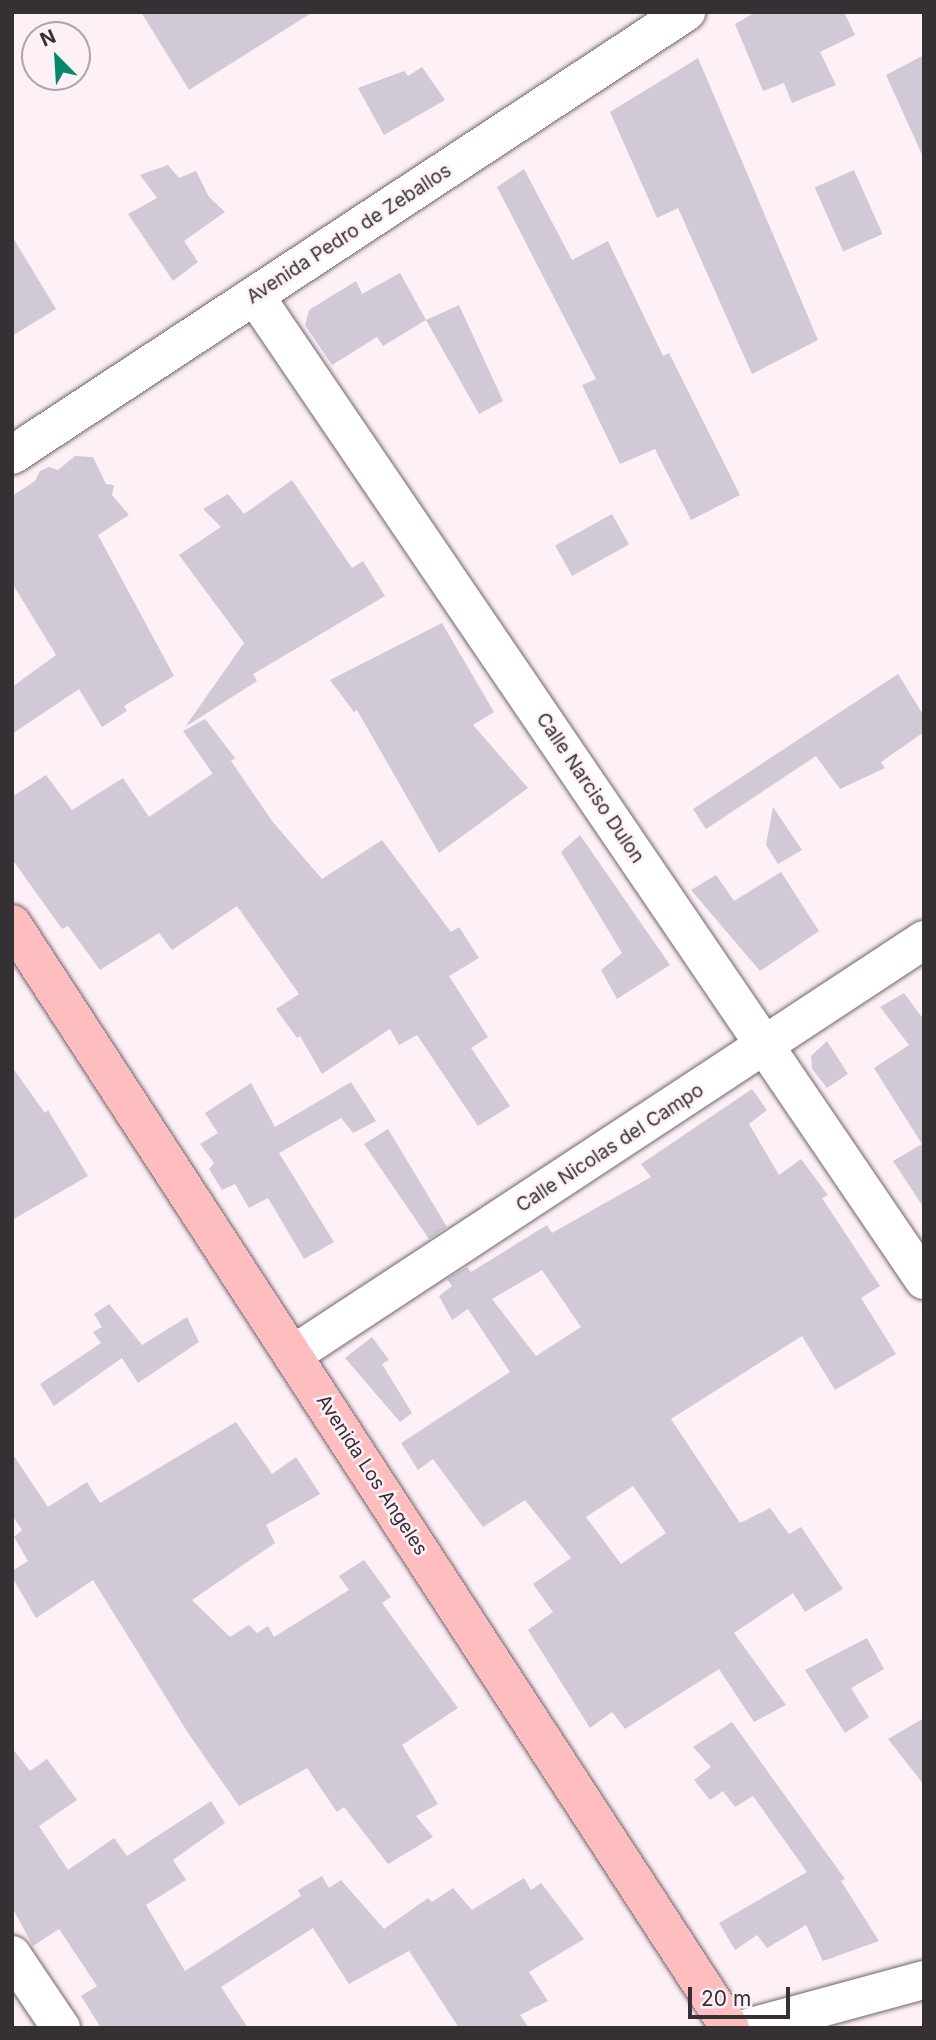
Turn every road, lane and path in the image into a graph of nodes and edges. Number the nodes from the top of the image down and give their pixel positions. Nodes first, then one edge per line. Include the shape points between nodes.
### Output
1 (686, 12) edge
2 (254, 296) junction
3 (12, 455) edge
4 (12, 923) edge
5 (924, 940) edge
6 (767, 1045) junction
7 (924, 1280) edge
8 (294, 1354) junction
9 (12, 1955) edge
10 (924, 1980) edge
11 (61, 2028) edge
12 (730, 2028) edge
13 (747, 2028) edge

1 - 2 street, Avenida Pedro de Zeballos
2 - 3 street, Avenida Pedro de Zeballos
2 - 6 street, Calle Narciso Dulon
4 - 8 main road, Avenida Los Angeles
5 - 6 street, Calle Nicolas del Campo
6 - 7 street, Calle Narciso Dulon
6 - 8 street, Calle Nicolas del Campo
8 - 12 main road, Avenida Los Angeles
9 - 11 street
10 - 13 street

